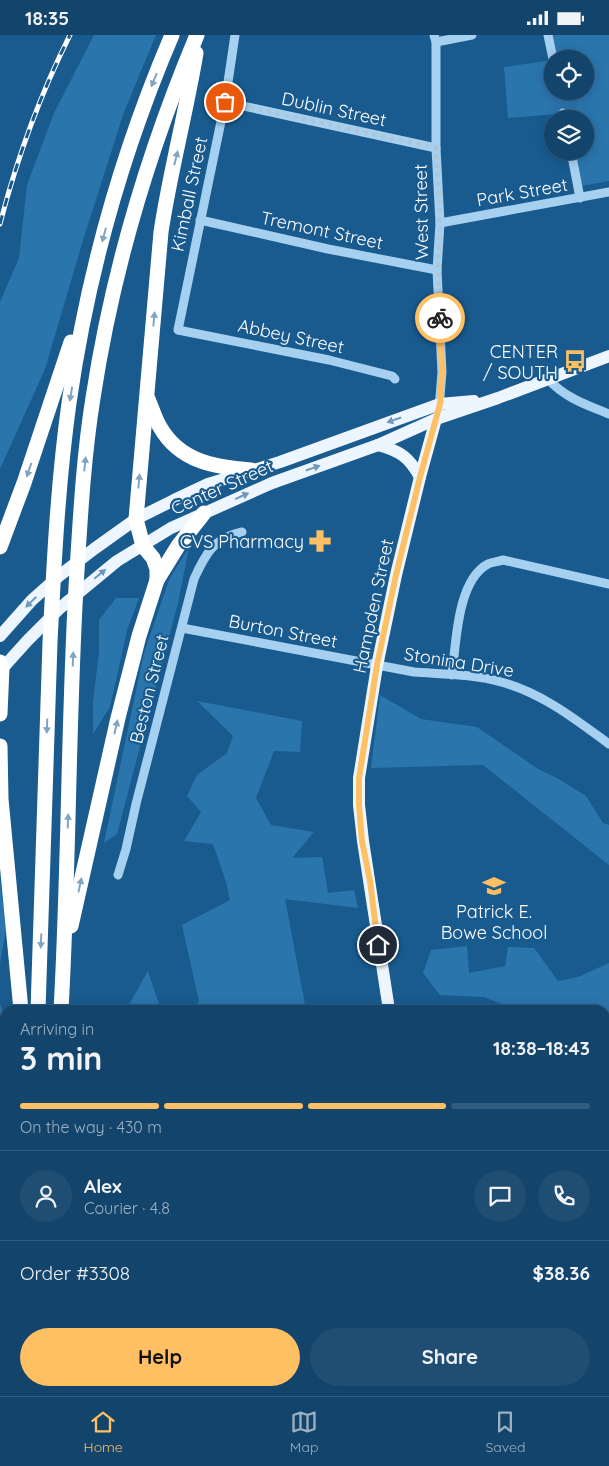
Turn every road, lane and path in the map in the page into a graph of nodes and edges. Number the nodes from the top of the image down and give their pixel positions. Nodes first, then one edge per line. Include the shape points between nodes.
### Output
1 (172, 35) edge
2 (198, 35) edge
3 (235, 35) edge
4 (472, 35) edge
5 (548, 35) edge
6 (435, 39) edge
7 (551, 50) edge
8 (225, 102) junction
9 (436, 148) junction
10 (573, 160) edge
11 (609, 192) edge
12 (580, 198) junction
13 (200, 220) junction
14 (440, 223) junction
15 (98, 257) junction
16 (438, 270) junction
17 (178, 330) joint
18 (609, 356) edge
19 (396, 379) dead end
20 (548, 379) junction
21 (147, 394) junction
22 (498, 398) junction
23 (440, 404) junction
24 (609, 414) edge
25 (436, 419) junction
26 (378, 445) junction
27 (251, 470) junction
28 (420, 477) junction
29 (204, 513) junction
30 (136, 519) junction
31 (242, 532) dead end
32 (143, 546) junction
33 (0, 547) edge
34 (157, 580) junction
35 (609, 584) edge
36 (182, 628) junction
37 (0, 636) edge
38 (377, 665) junction
39 (1, 667) edge
40 (452, 675) junction
41 (0, 714) edge
42 (609, 744) edge
43 (0, 746) edge
44 (1, 797) edge
45 (118, 875) dead end
46 (63, 967) junction
47 (21, 1005) edge
48 (38, 1005) edge
49 (61, 1005) edge
50 (388, 1005) edge

1 -> 15 highway via 128,153
21 -> 2 highway via 165,207 190,92
46 -> 2 highway via 74,621 92,400 115,283 133,213 152,153
3 - 8 street, Kimball Street
4 - 6 street
5 - 7 street
6 - 9 street, West Street
8 - 9 street, Dublin Street
8 - 13 street, Kimball Street
9 - 14 street, West Street
10 - 12 street
11 - 12 street, Park Street
12 - 14 street, Park Street
13 - 16 street, Tremont Street
13 - 17 street, Kimball Street
14 - 16 street, West Street
15 -> 33 highway via 53,400
15 -> 48 highway via 69,402 60,476 50,643
16 - 23 street, West Street via 442,343
17 - 19 street, Abbey Street via 329,360
18 - 20 main road, Center Street
20 - 22 main road, Center Street
20 - 24 street via 566,396
21 - 27 highway via 160,427 183,451 198,461 218,467
30 -> 21 highway
22 - 23 main road, Center Street
22 - 25 main road, Center Street
23 - 25 street, West Street
23 -> 27 main road, Center Street
25 - 26 main road, Center Street
25 - 28 main road, Hampden Street
26 - 28 main road via 404,456
29 -> 26 main road, Center Street via 272,483
27 - 30 main road, Center Street via 208,485
28 - 38 main road, Hampden Street
29 - 32 main road, Center Street via 171,528
29 - 34 highway via 178,545
30 - 32 highway
30 -> 37 main road, Center Street via 59,576
31 - 36 street, Beston Street via 216,543 206,554 194,579
32 - 34 highway via 153,558
39 -> 32 main road, Center Street via 60,608 117,561
46 -> 34 highway via 121,709
35 - 40 street via 503,561 487,564 472,579 462,604
36 - 38 street, Burton Street
36 - 45 street, Beston Street
38 - 40 street, Stonina Drive
38 - 50 main road, Hampden Street via 361,763 359,805
39 - 41 highway
40 - 42 street, Stonina Drive via 499,681 528,691 577,720
43 - 44 highway
44 - 47 highway
46 - 49 highway

